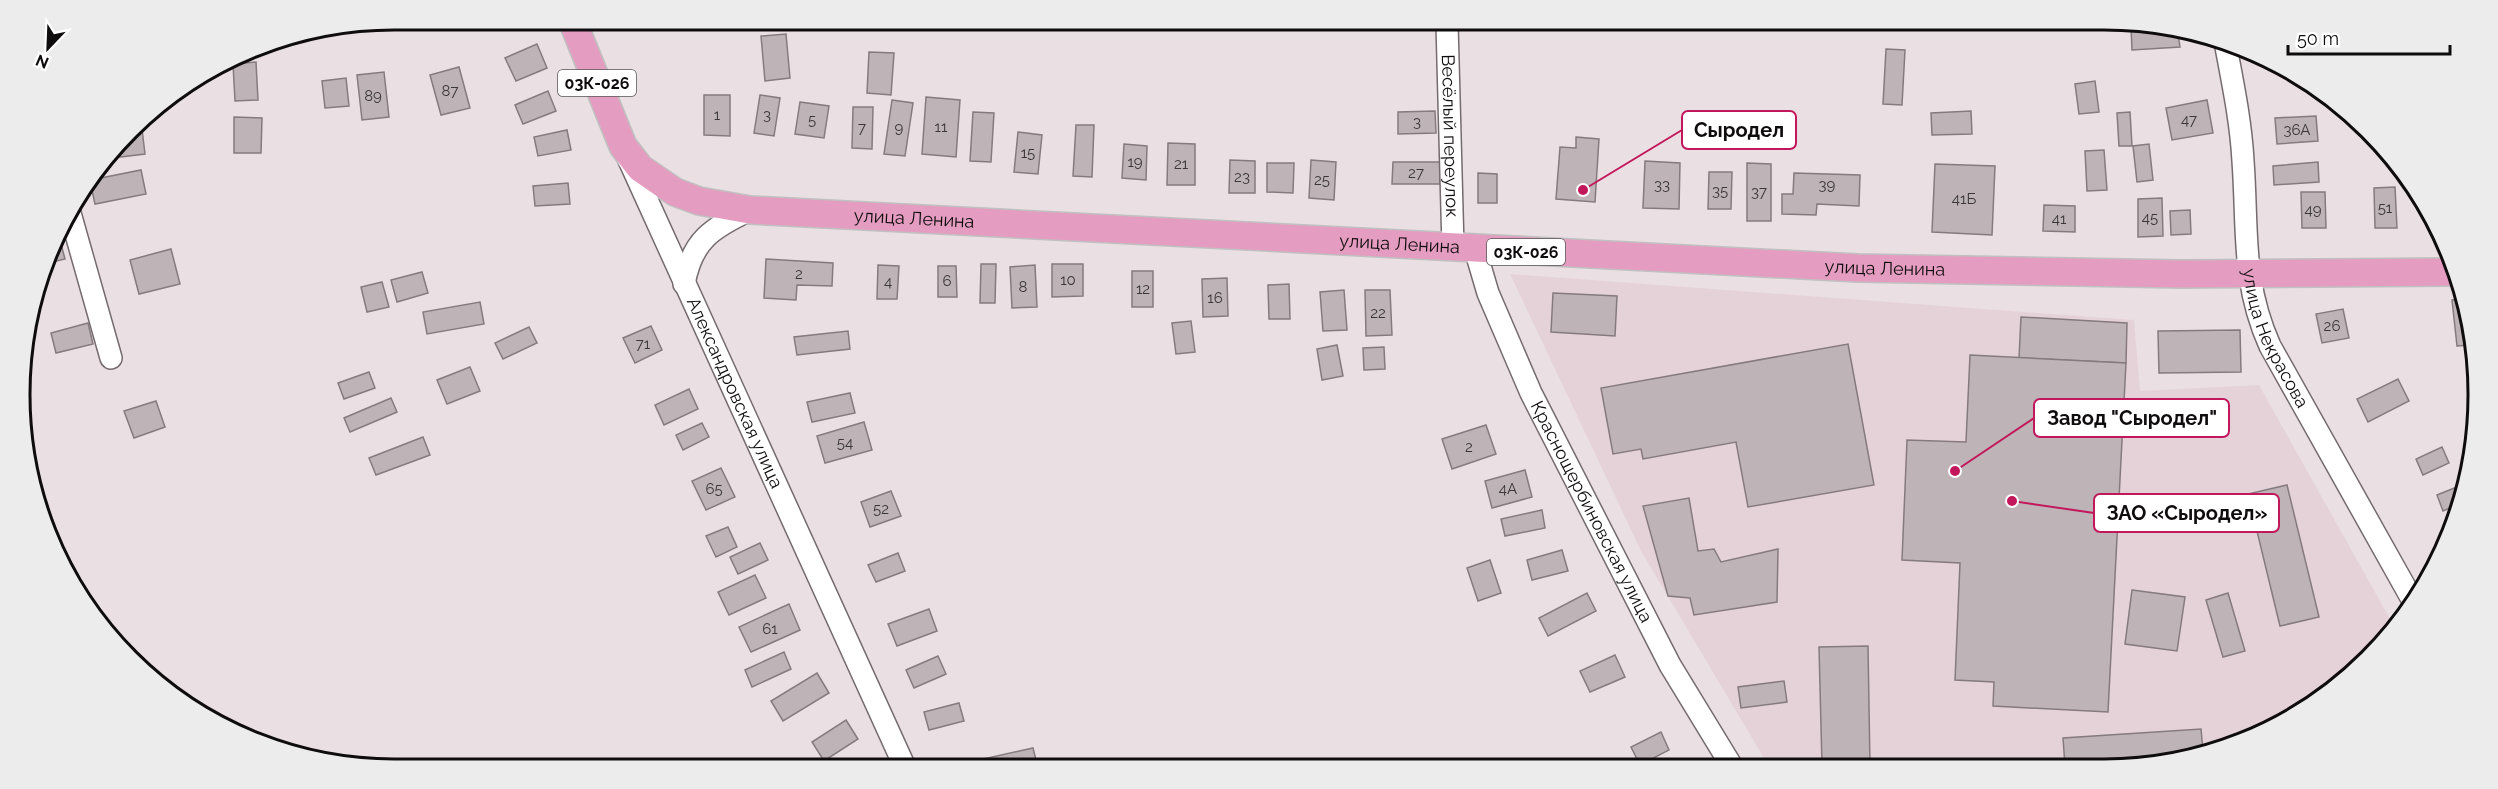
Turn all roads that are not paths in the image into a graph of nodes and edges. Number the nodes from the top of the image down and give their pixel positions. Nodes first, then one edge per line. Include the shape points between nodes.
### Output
1 (576, 30) edge
2 (1447, 30) edge
3 (2227, 51) edge
4 (623, 146) junction
5 (750, 210) junction
6 (73, 224) edge
7 (1464, 248) junction
8 (2447, 272) edge
9 (2248, 274) junction
10 (684, 284) junction
11 (111, 358) dead end
12 (2409, 594) edge
13 (901, 759) edge
14 (1727, 759) edge

1 - 4 main road, Александровская улица / 03К-026
2 - 7 street, Весёлый переулок
3 - 9 street, улица Некрасова via 2243,159
4 - 5 main road, улица Ленина / 03К-026 via 640,168 675,192 699,201
4 - 10 street, Александровская улица
5 - 7 main road, улица Ленина / 03К-026
5 - 10 street via 711,231 698,244
6 - 11 street
7 - 9 main road, улица Ленина / 03К-026 via 1858,268
7 - 14 street, Краснощербиновская улица via 1531,393 1670,664
8 - 9 main road, улица Ленина / 03К-026
9 - 12 street, улица Некрасова via 2270,346
10 - 13 street, Александровская улица

